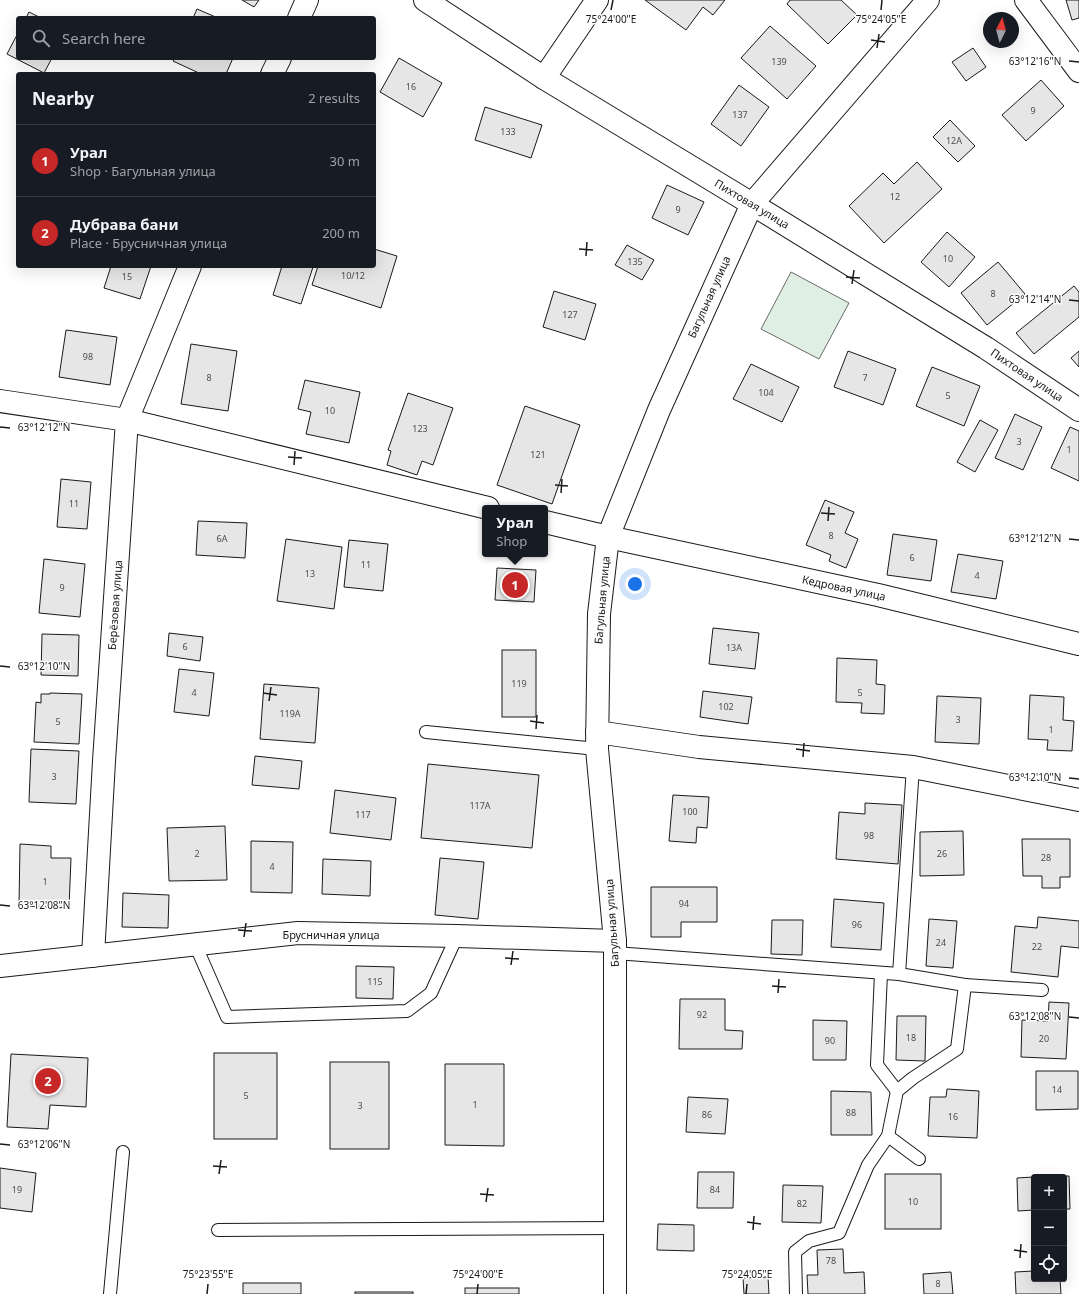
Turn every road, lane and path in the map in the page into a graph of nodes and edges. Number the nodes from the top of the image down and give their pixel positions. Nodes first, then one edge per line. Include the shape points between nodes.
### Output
1 (307, 0) edge
2 (425, 0) edge
3 (597, 0) edge
4 (928, 0) edge
5 (1026, 0) edge
6 (300, 16) edge
7 (279, 60) edge
8 (1079, 71) edge
9 (273, 72) edge
10 (544, 78) junction
11 (752, 204) junction
12 (189, 268) edge
13 (0, 401) edge
14 (1079, 410) edge
15 (128, 420) junction
16 (482, 507) edge
17 (548, 523) edge
18 (608, 537) junction
19 (1079, 644) edge
20 (426, 732) dead end
21 (597, 741) junction
22 (913, 767) junction
23 (1079, 800) edge
24 (457, 936) junction
25 (195, 944) junction
26 (615, 947) junction
27 (93, 956) junction
28 (0, 966) edge
29 (881, 973) junction
30 (899, 974) junction
31 (965, 985) junction
32 (1042, 990) dead end
33 (897, 1091) junction
34 (888, 1136) junction
35 (123, 1152) dead end
36 (919, 1159) dead end
37 (616, 1228) junction
38 (218, 1230) dead end
39 (110, 1294) edge
40 (615, 1294) edge
41 (796, 1294) edge

1 - 6 street
2 - 10 street, Пихтовая улица
3 - 10 street
4 - 11 street, Багульная улица
5 - 8 street
7 - 9 street
10 - 11 street, Пихтовая улица
11 - 14 street, Пихтовая улица via 986,348
11 - 18 street, Багульная улица via 659,410
12 - 15 street, Берёзовая улица
13 - 15 street
15 - 16 street
15 - 27 street, Берёзовая улица
17 - 18 street, Кедровая улица
18 - 19 street, Кедровая улица via 878,595
18 - 21 street, Багульная улица via 599,614
20 - 21 lane
21 - 22 street via 699,747
21 - 26 street, Багульная улица
22 - 23 street
22 - 30 lane
24 - 25 street, Брусничная улица via 298,933
24 - 25 lane via 431,993 407,1011 235,1017 227,1017
24 - 26 street, Брусничная улица
25 - 27 street, Брусничная улица
26 - 29 lane
26 - 37 street, Багульная улица
27 - 28 street, Брусничная улица
29 - 30 lane
29 - 33 lane via 877,1065
30 - 31 lane
31 - 32 lane
31 - 33 lane via 957,1049
33 - 34 lane
34 - 36 lane
34 - 41 lane via 868,1165 839,1233 809,1241 795,1252
35 - 39 lane
37 - 38 lane
37 - 40 street, Багульная улица

